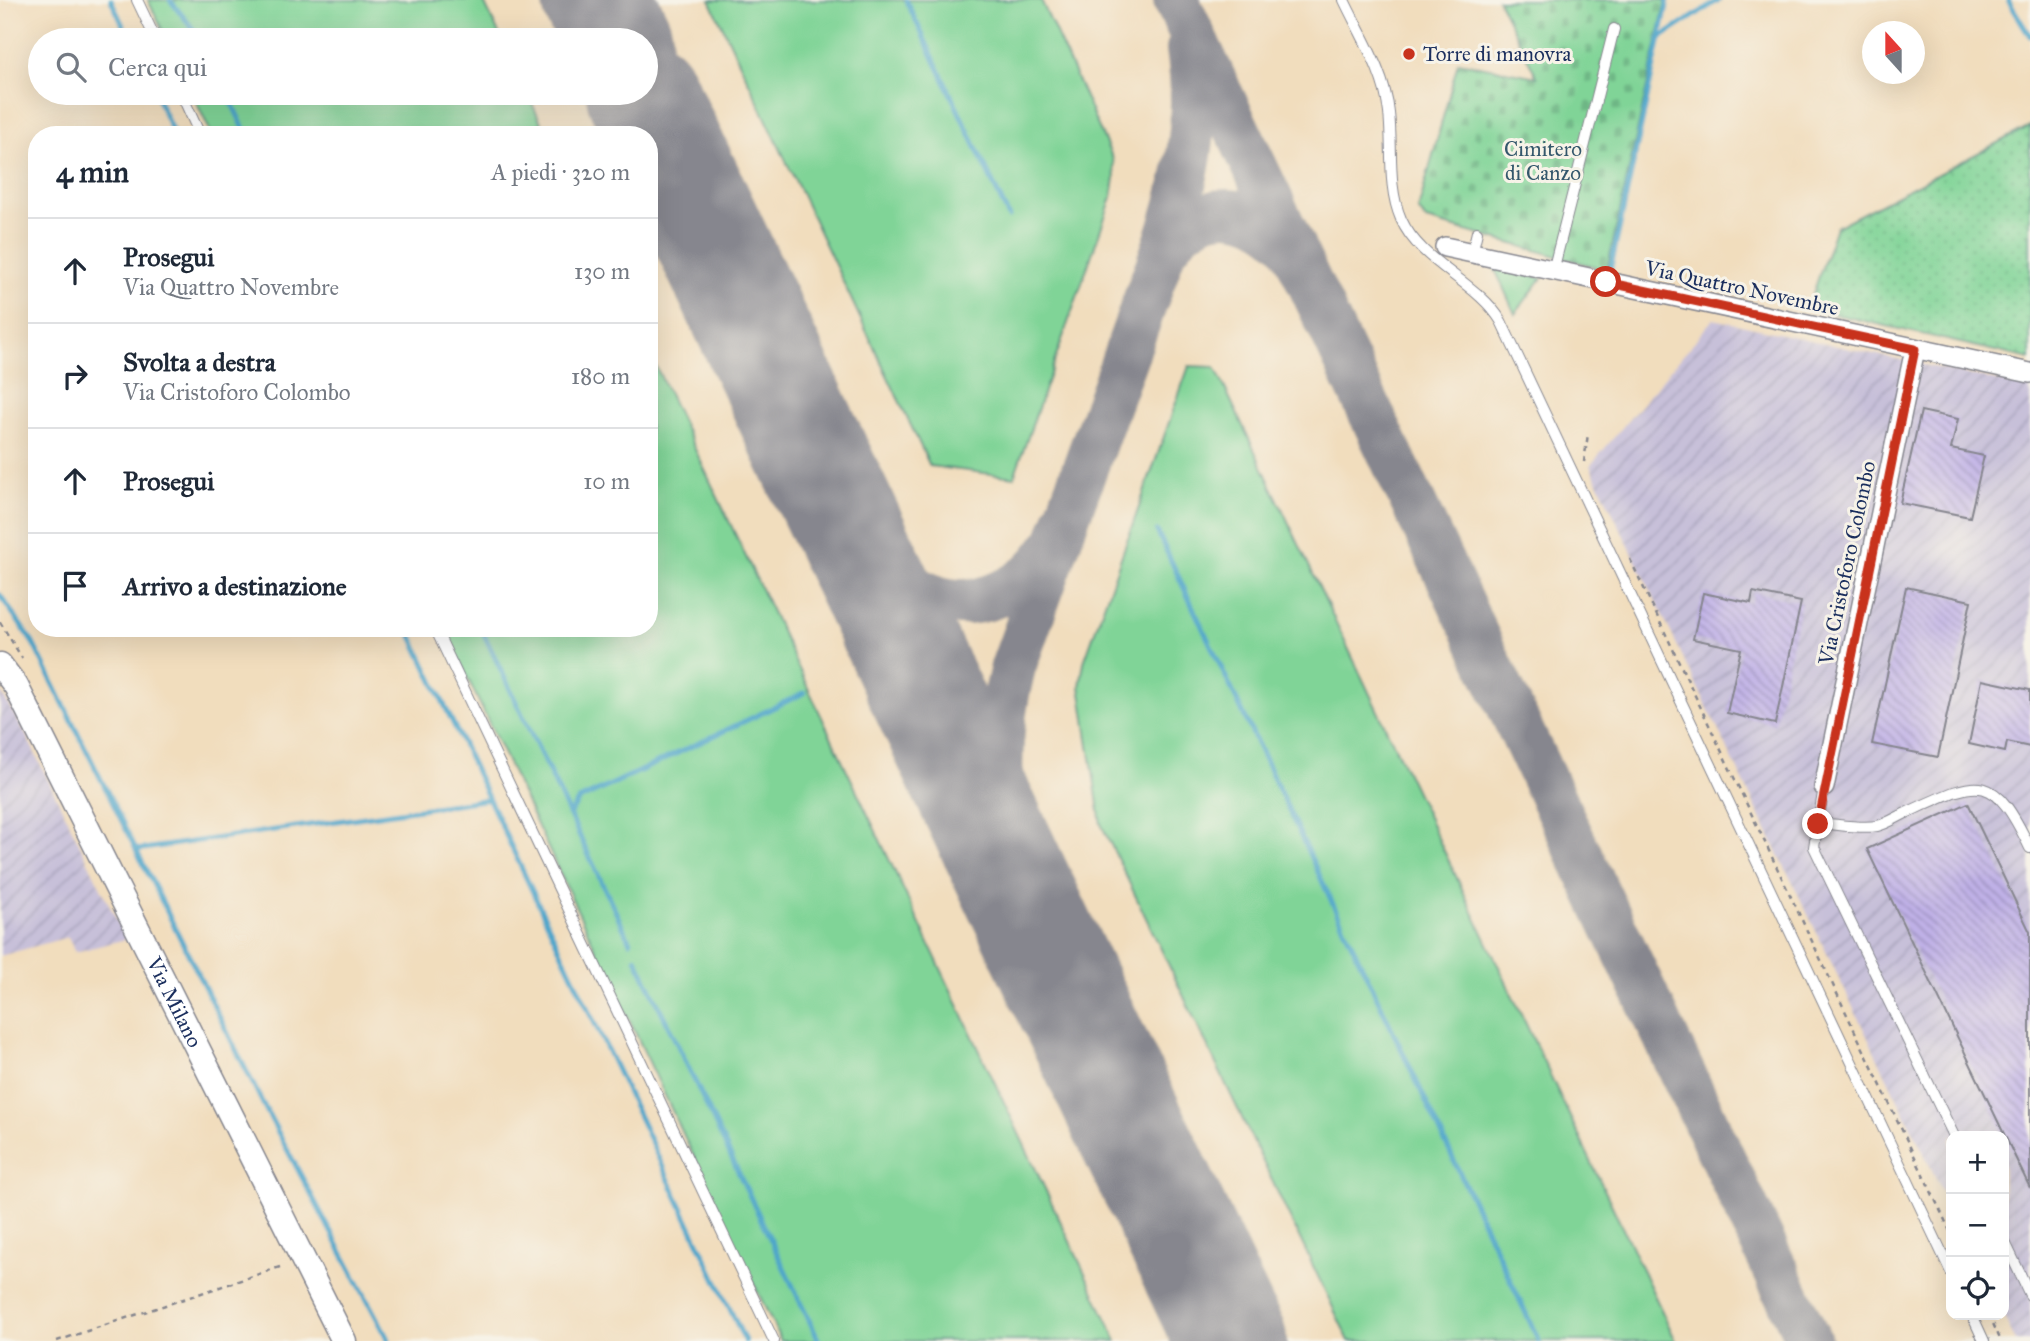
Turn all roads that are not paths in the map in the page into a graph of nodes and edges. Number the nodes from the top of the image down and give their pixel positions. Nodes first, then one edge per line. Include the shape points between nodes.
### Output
1 (137, 0) edge
2 (1344, 0) edge
3 (150, 28) edge
4 (1614, 29) dead end
5 (187, 105) edge
6 (197, 126) edge
7 (1477, 232) dead end
8 (1438, 251) junction
9 (1472, 253) junction
10 (1553, 271) junction
11 (1915, 349) junction
12 (2030, 373) edge
13 (439, 637) edge
14 (0, 665) edge
15 (1824, 787) joint
16 (1818, 824) junction
17 (2030, 848) edge
18 (1952, 1131) edge
19 (2009, 1251) edge
20 (1946, 1261) edge
21 (2030, 1295) edge
22 (1974, 1320) edge
23 (344, 1341) edge
24 (774, 1341) edge
25 (1984, 1341) edge

1 - 3 lane
2 - 8 lane via 1384,86 1401,220
4 - 10 lane
5 - 6 lane
7 - 9 lane
8 - 9 street, Via Quattro Novembre
8 - 20 lane via 1501,321
9 - 10 street, Via Quattro Novembre
10 - 11 street, Via Quattro Novembre
11 - 12 street, Via Quattro Novembre
11 - 15 street, Via Cristoforo Colombo
13 - 24 lane
14 - 23 street, Via Milano via 11,676
15 - 16 lane
16 - 17 lane via 1877,826 1972,787 1994,792 2004,800
16 - 18 lane via 1814,847
19 - 21 lane
22 - 25 lane

